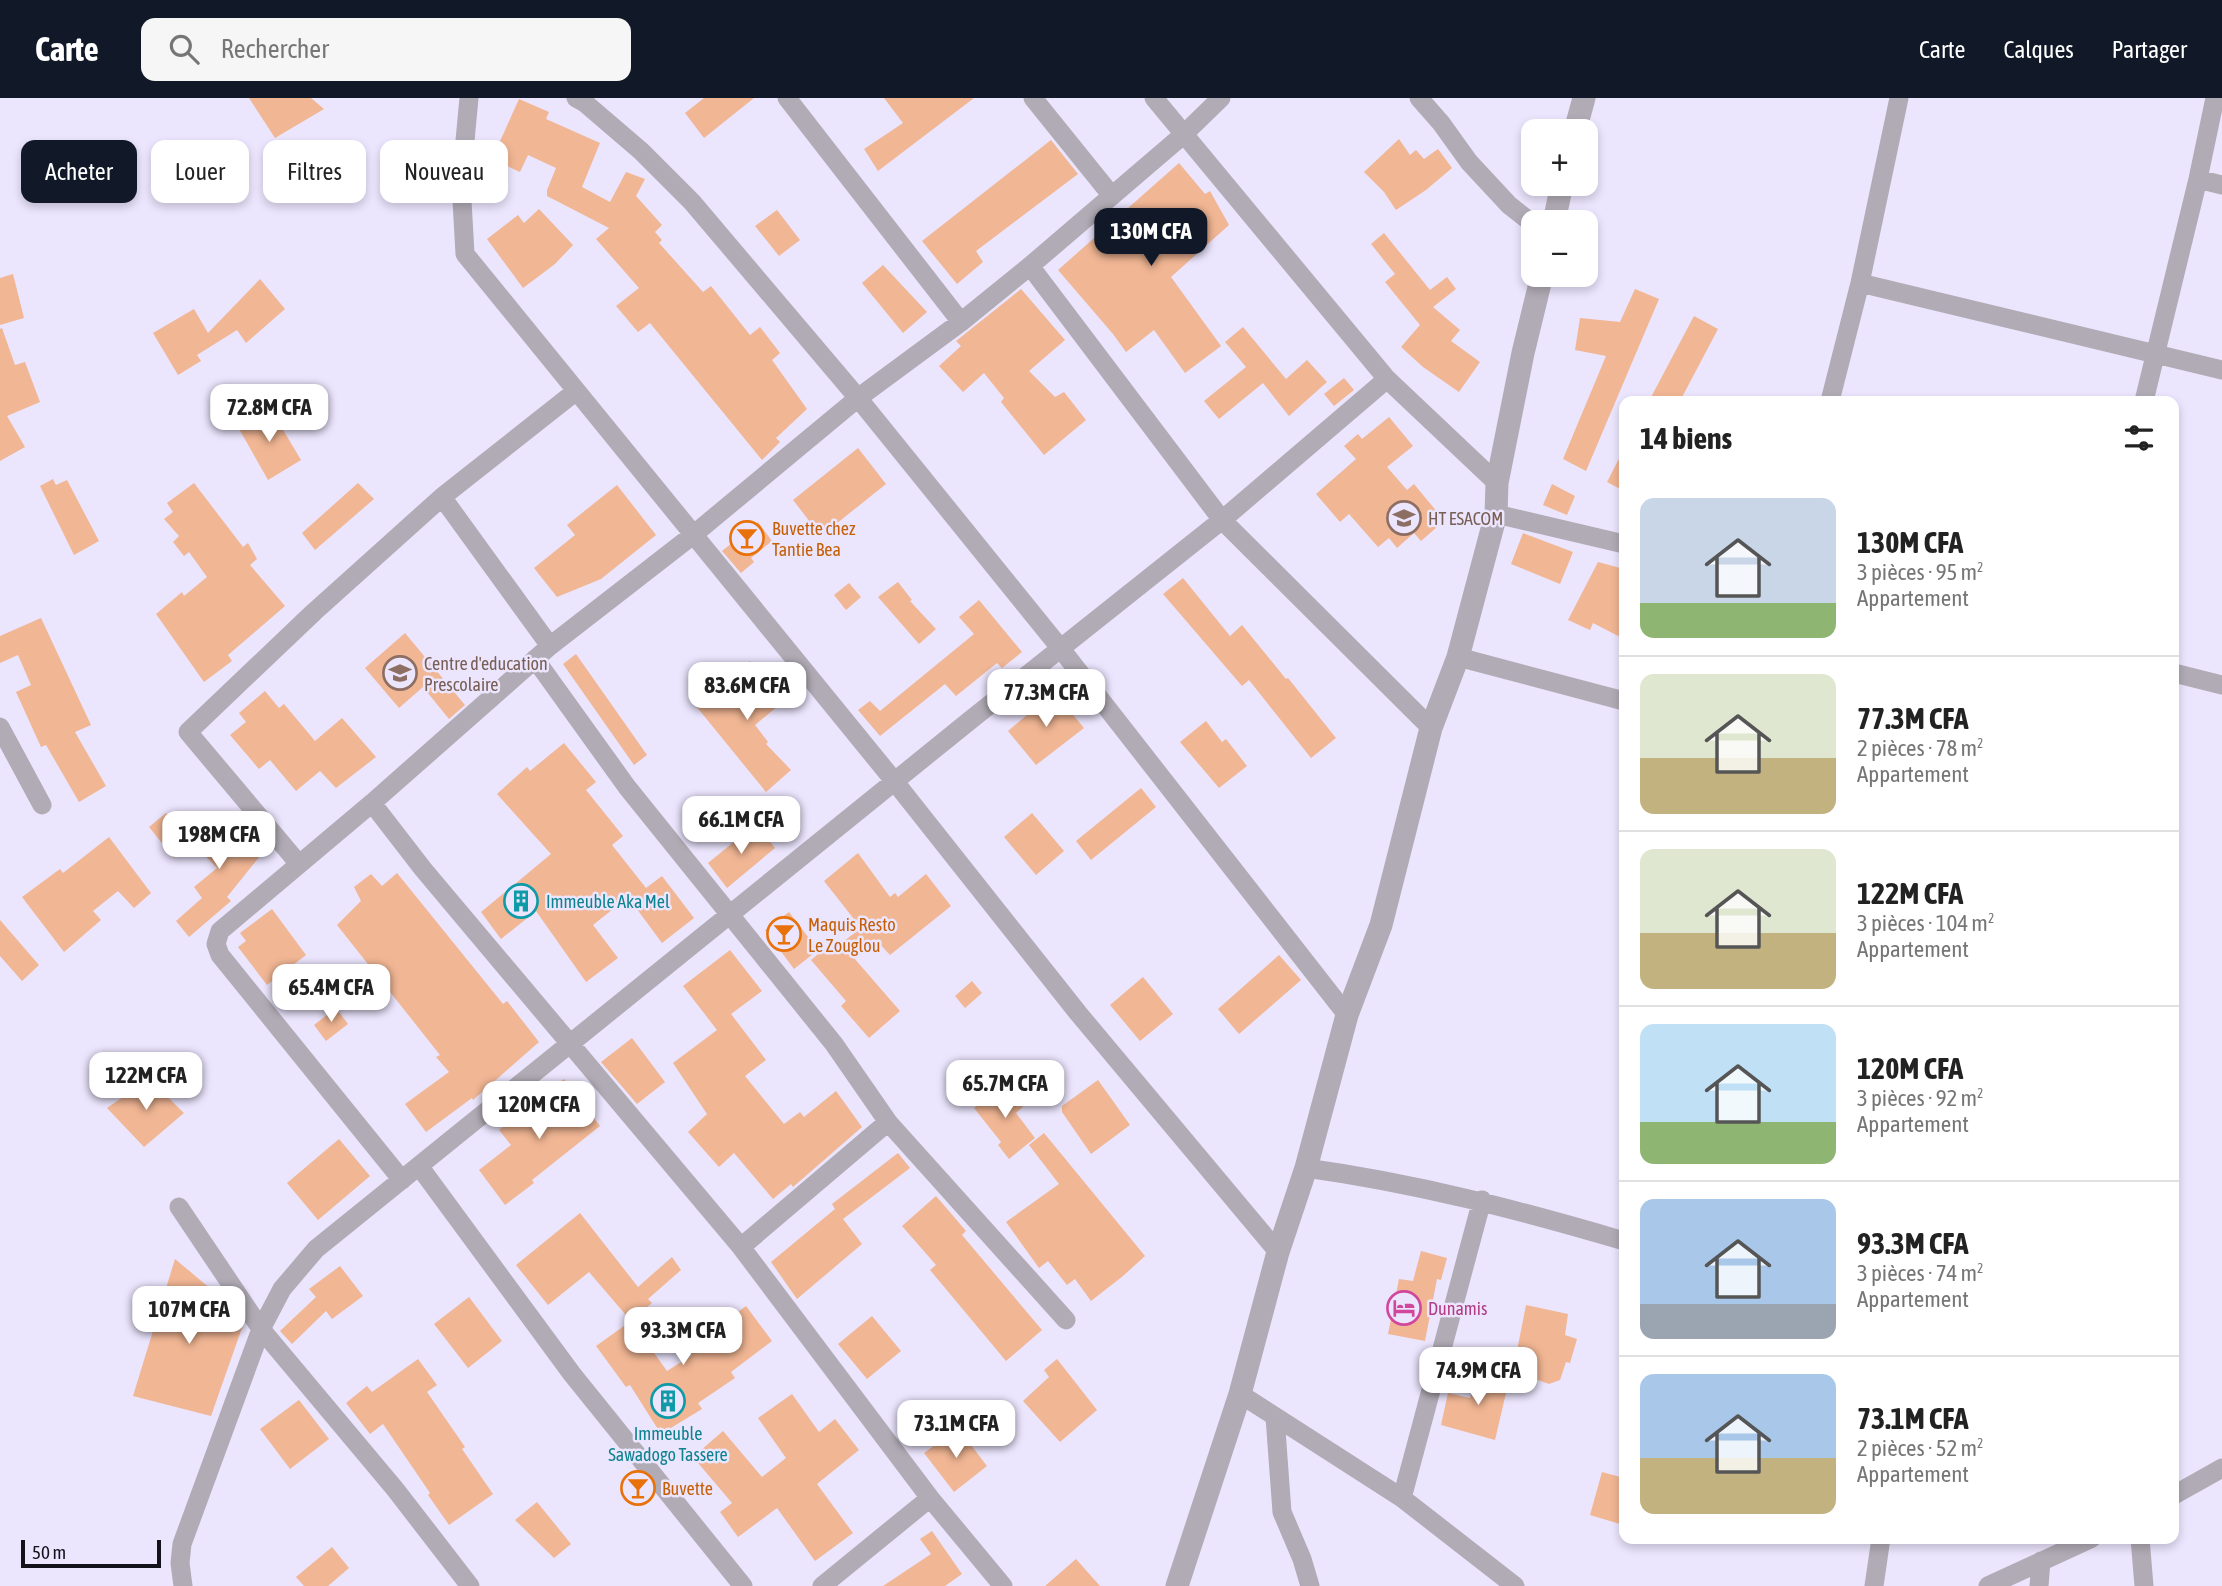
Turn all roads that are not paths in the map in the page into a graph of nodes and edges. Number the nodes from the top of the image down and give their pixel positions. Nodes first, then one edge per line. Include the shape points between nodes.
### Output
1 (468, 98) edge
2 (576, 98) edge
3 (787, 98) edge
4 (1033, 98) edge
5 (1154, 98) edge
6 (1221, 98) edge
7 (1419, 98) edge
8 (1584, 98) edge
9 (1899, 98) edge
10 (2215, 98) edge
11 (1578, 119) edge
12 (1183, 135) junction
13 (2198, 179) junction
14 (2222, 185) edge
15 (1112, 196) junction
16 (1521, 214) edge
17 (1030, 266) junction
18 (1860, 283) junction
19 (1539, 287) edge
20 (961, 322) junction
21 (2155, 353) junction
22 (2222, 370) edge
23 (1387, 379) junction
24 (575, 392) junction
25 (1831, 396) edge
26 (2145, 396) edge
27 (858, 398) junction
28 (1497, 483) junction
29 (442, 497) junction
30 (1496, 514) junction
31 (1222, 520) junction
32 (693, 535) junction
33 (1619, 543) edge
34 (1061, 649) junction
35 (543, 653) junction
36 (1458, 657) junction
37 (2179, 674) edge
38 (2222, 685) edge
39 (1619, 700) edge
40 (0, 727) edge
41 (1431, 728) junction
42 (895, 782) junction
43 (372, 803) junction
44 (42, 805) dead end
45 (299, 864) junction
46 (731, 914) junction
47 (1347, 1015) junction
48 (571, 1043) junction
49 (888, 1122) junction
50 (419, 1166) junction
51 (1306, 1168) junction
52 (402, 1180) junction
53 (1482, 1200) junction
54 (179, 1207) dead end
55 (1619, 1240) edge
56 (741, 1247) junction
57 (1278, 1252) junction
58 (1066, 1320) dead end
59 (261, 1329) junction
60 (1240, 1394) junction
61 (1275, 1417) junction
62 (2222, 1468) edge
63 (2179, 1492) edge
64 (930, 1498) junction
65 (1402, 1498) junction
66 (1880, 1544) edge
67 (2079, 1544) edge
68 (2140, 1544) edge
69 (2041, 1561) junction
70 (183, 1586) edge
71 (470, 1586) edge
72 (743, 1586) edge
73 (822, 1586) edge
74 (1003, 1586) edge
75 (1177, 1586) edge
76 (1310, 1586) edge
77 (1515, 1586) edge
78 (1874, 1586) edge
79 (1988, 1586) edge
80 (2039, 1586) edge
81 (2144, 1586) edge

1 - 24 street via 461,183 465,254
2 - 27 street via 641,150 692,202
3 - 20 street
4 - 15 street
5 - 12 street
6 - 12 street
7 - 16 street via 1469,162
8 - 11 street
9 - 18 street
10 - 13 street
12 - 15 street
12 - 23 street
13 - 14 street
13 - 21 street
15 - 17 street
17 - 20 street
17 - 31 street
18 - 21 street
18 - 25 street
19 - 28 street
20 - 27 street
21 - 22 street
21 - 26 street
23 - 28 street
23 - 31 street
24 - 29 street
24 - 32 street
27 - 32 street
27 - 34 street
28 - 30 street
29 - 35 street
29 - 45 street via 188,732
30 - 33 street
30 - 36 street
31 - 34 street
31 - 41 street
32 - 35 street
32 - 42 street
34 - 42 street
34 - 47 street
35 - 43 street
35 - 46 street via 627,787
36 - 39 street
36 - 41 street
37 - 38 street
40 - 44 street
41 - 47 street via 1381,925
42 - 46 street
42 - 57 street via 1078,1013
43 - 45 street
43 - 48 street
45 - 52 street via 220,931 216,944 220,955
46 - 48 street
46 - 49 street via 834,1044
47 - 51 street
48 - 50 street
48 - 56 street
49 - 56 street
49 - 58 street
50 - 52 street
50 - 72 street via 572,1374
51 - 53 street
51 - 57 street
52 - 59 street via 316,1249 282,1289
53 - 55 street
53 - 65 street
54 - 59 street
56 - 64 street
57 - 60 street
59 - 70 street via 182,1544
59 - 71 street
60 - 61 street
60 - 75 street
61 - 65 street
61 - 76 street via 1282,1512
62 - 63 street
64 - 73 street
64 - 74 street
65 - 77 street
66 - 78 street
67 - 69 street
68 - 81 street
69 - 79 street
69 - 80 street

